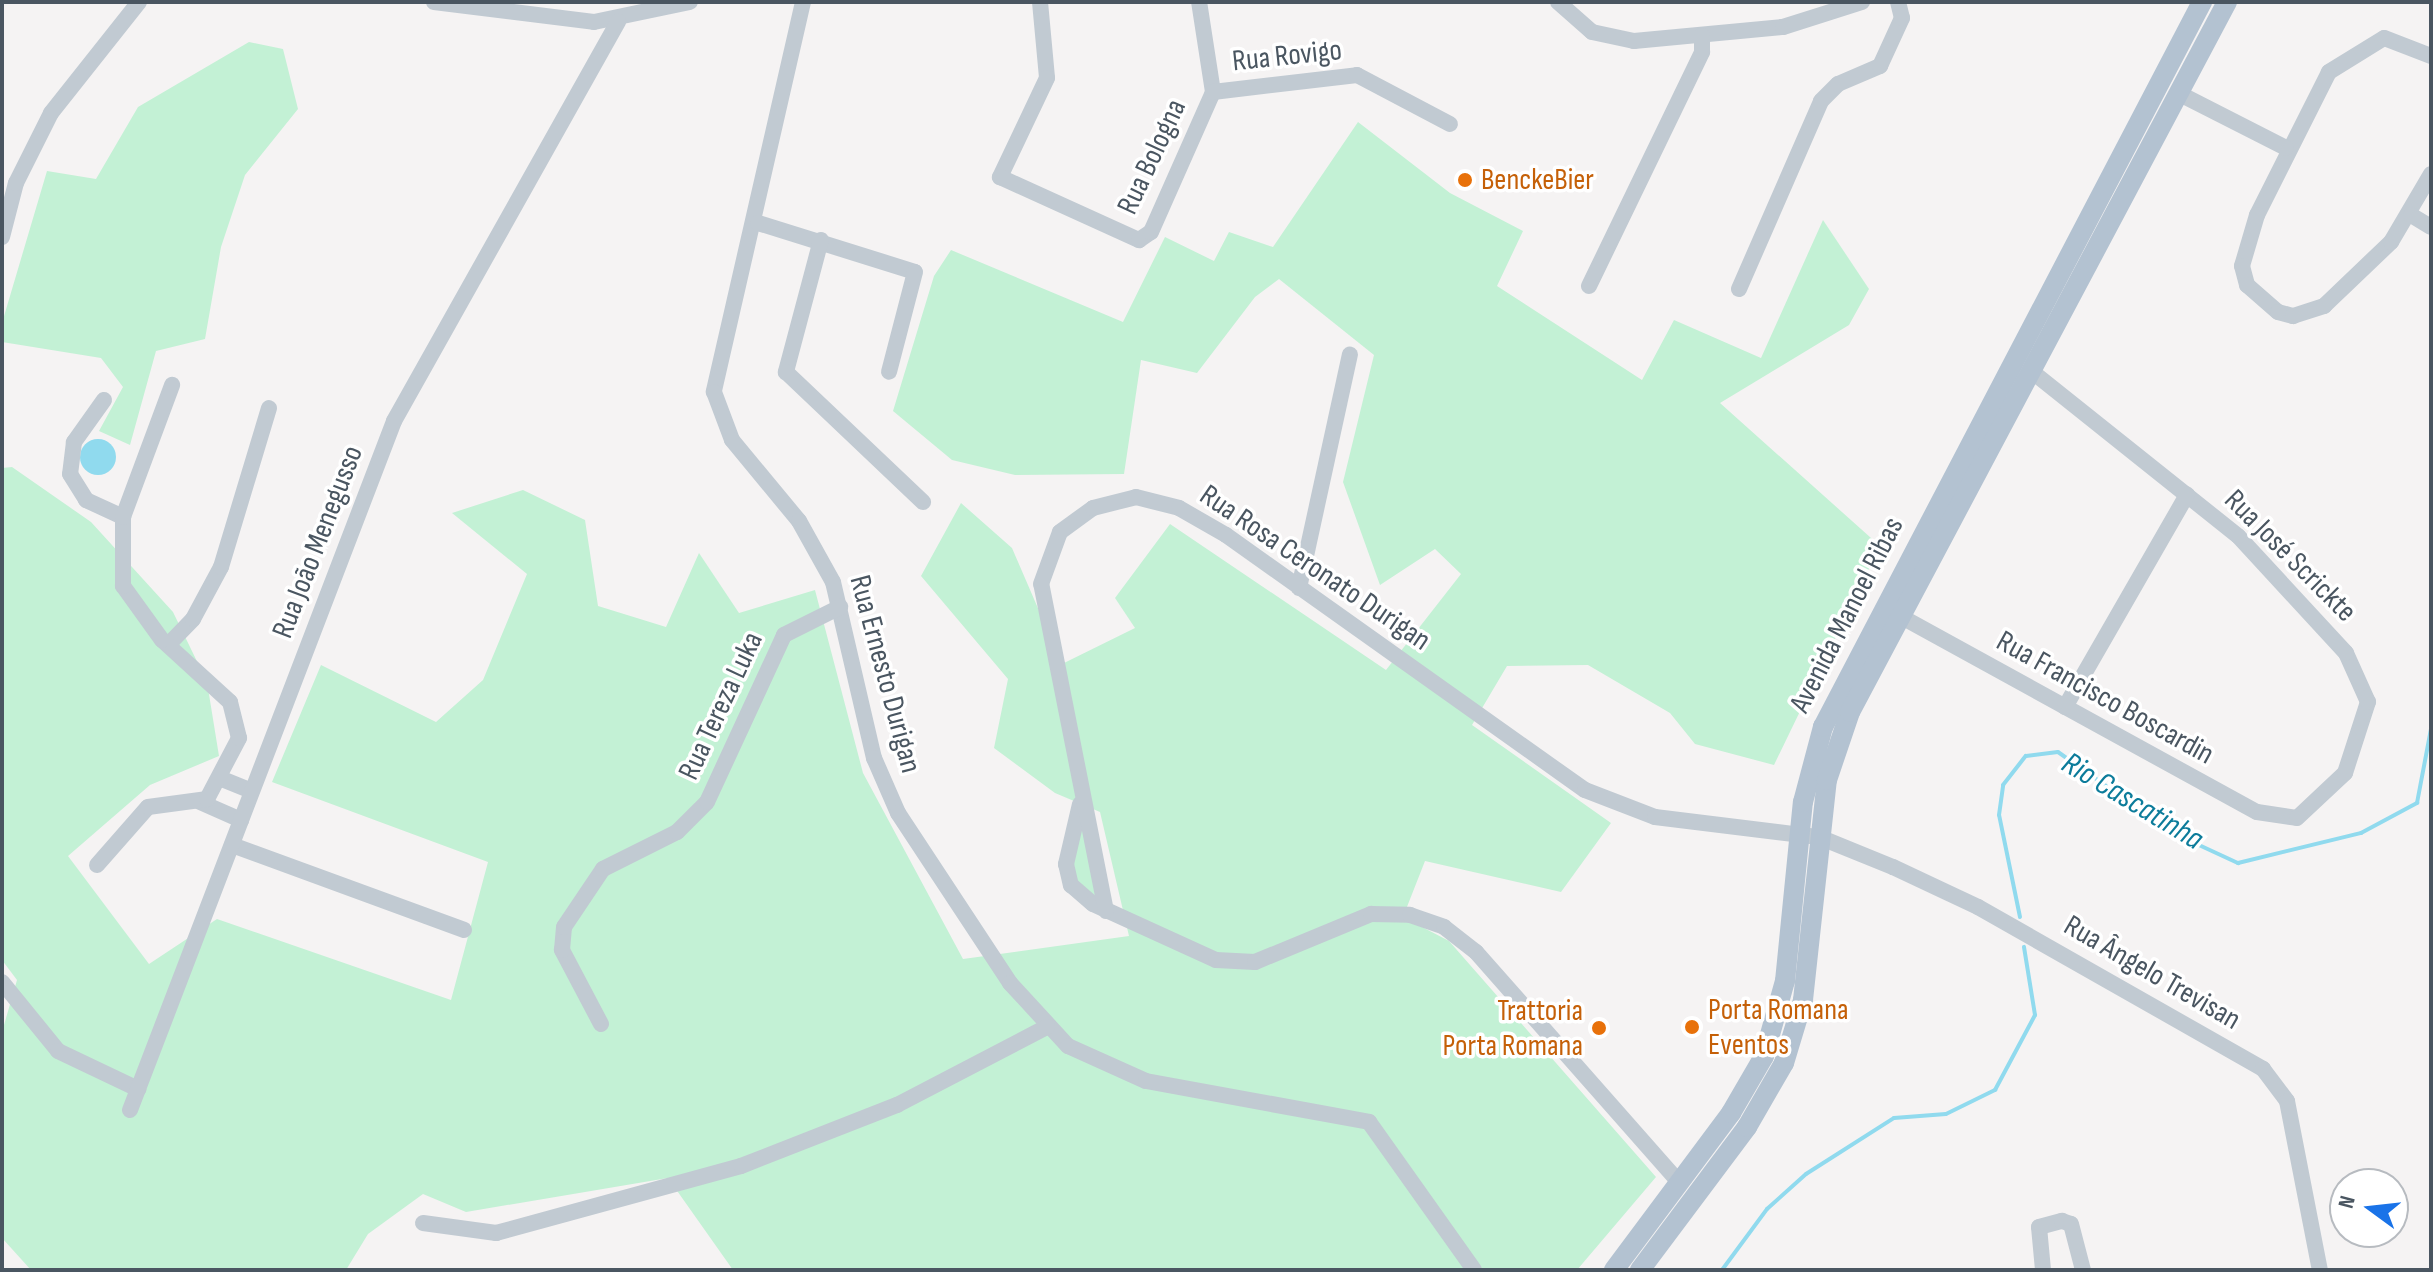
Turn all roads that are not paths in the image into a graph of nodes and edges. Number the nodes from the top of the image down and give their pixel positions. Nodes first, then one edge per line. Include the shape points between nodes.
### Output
1 (139, 2) edge
2 (434, 2) edge
3 (690, 2) edge
4 (803, 2) edge
5 (1040, 2) edge
6 (1199, 2) edge
7 (1558, 2) edge
8 (1862, 2) edge
9 (1898, 2) edge
10 (2202, 2) edge
11 (2227, 2) edge
12 (618, 22) junction
13 (2187, 31) junction
14 (1702, 36) junction
15 (2431, 56) edge
16 (1213, 92) junction
17 (2178, 93) junction
18 (2147, 107) junction
19 (1450, 124) dead end
20 (2286, 148) junction
21 (2138, 169) junction
22 (2431, 174) edge
23 (6, 203) edge
24 (2411, 215) junction
25 (756, 226) junction
26 (2431, 227) edge
27 (2, 237) edge
28 (820, 244) junction
29 (1589, 286) dead end
30 (1739, 289) dead end
31 (2029, 330) junction
32 (1350, 355) dead end
33 (2031, 371) junction
34 (889, 372) dead end
35 (2006, 374) junction
36 (172, 385) dead end
37 (104, 400) dead end
38 (2013, 404) junction
39 (269, 408) dead end
40 (2187, 495) junction
41 (923, 502) dead end
42 (123, 517) junction
43 (1908, 559) junction
44 (1299, 588) junction
45 (840, 607) junction
46 (1900, 616) junction
47 (1869, 632) junction
48 (168, 645) junction
49 (1862, 688) junction
50 (2065, 707) junction
51 (222, 779) junction
52 (1081, 790) junction
53 (252, 791) junction
54 (200, 802) junction
55 (241, 820) junction
56 (2287, 820) joint
57 (1809, 836) junction
58 (232, 845) junction
59 (97, 865) dead end
60 (1106, 911) junction
61 (464, 930) dead end
62 (2, 982) edge
63 (601, 1024) dead end
64 (1047, 1027) junction
65 (138, 1089) junction
66 (130, 1110) dead end
67 (1680, 1183) junction
68 (423, 1223) dead end
69 (1671, 1230) junction
70 (1474, 1270) edge
71 (1614, 1270) edge
72 (1640, 1270) edge
73 (2043, 1270) edge
74 (2083, 1270) edge
75 (2320, 1270) edge

1 - 23 street via 66,88
2 - 12 street
3 - 12 street
4 - 25 street, Rua Ernesto Durigan
5 - 16 street, Rua Bologna via 1047,78 1000,177 1144,239
6 - 16 street, Rua Bologna
7 - 14 street via 1592,32 1617,40
8 - 14 street via 1804,23
9 - 30 street via 1902,18 1880,66 1838,84 1821,101
10 - 13 main road, Avenida Manoel Ribas
11 - 17 main road, Avenida Manoel Ribas
12 - 53 street, Rua João Menegusso via 394,421
13 - 17 main road via 2173,74
13 - 18 main road, Avenida Manoel Ribas
14 - 29 street via 1702,52
15 - 20 street via 2384,38 2347,55 2318,89
16 - 19 street, Rua Rovigo via 1357,75
17 - 20 street
17 - 21 main road, Avenida Manoel Ribas
18 - 21 main road via 2154,118
18 - 31 main road, Avenida Manoel Ribas
20 - 24 street via 2242,266 2247,285 2278,312 2308,314 2346,290
21 - 33 main road, Avenida Manoel Ribas
22 - 24 street
23 - 27 street
24 - 26 street
25 - 28 street
25 - 45 street, Rua Ernesto Durigan via 725,336 716,407 732,440 811,539
28 - 34 street via 915,272
28 - 41 street via 786,372
31 - 33 main road via 2024,359
31 - 35 main road, Avenida Manoel Ribas
32 - 44 street
33 - 38 main road, Avenida Manoel Ribas
33 - 40 street, Rua José Scrickte
35 - 38 main road
35 - 43 main road, Avenida Manoel Ribas
36 - 42 street
37 - 42 street via 74,442 70,474 86,500
38 - 46 main road, Avenida Manoel Ribas
39 - 48 street via 221,567 199,609
40 - 50 street
40 - 56 street, Rua José Scrickte via 2259,559 2346,653 2366,687 2362,736 2345,773 2315,806
42 - 48 street via 126,596
43 - 46 main road via 1895,593
43 - 47 main road, Avenida Manoel Ribas
44 - 52 street, Rua Rosa Ceronato Durigan via 1203,520 1158,501 1113,501 1060,532 1043,566 1042,602
44 - 57 street, Rua Rosa Ceronato Durigan via 1585,790 1655,817
45 - 63 street, Rua Tereza Luka via 784,635 707,802 677,832 603,869 564,927 562,950
45 - 64 street, Rua Ernesto Durigan via 874,758 898,813
46 - 49 main road, Avenida Manoel Ribas
46 - 50 street, Rua Francisco Boscardin
47 - 49 main road via 1877,642
47 - 57 main road, Avenida Manoel Ribas via 1814,751
48 - 51 street via 239,718
49 - 57 main road, Avenida Manoel Ribas
50 - 56 street, Rua Francisco Boscardin via 2242,805
51 - 53 street
51 - 54 street
52 - 60 street, Rua Rosa Ceronato Durigan
52 - 60 street via 1067,875
53 - 55 street, Rua João Menegusso
54 - 55 street
54 - 59 street via 148,807
55 - 58 street, Rua João Menegusso
57 - 67 main road, Avenida Manoel Ribas via 1772,1035 1746,1092
57 - 69 main road, Avenida Manoel Ribas via 1803,1000 1784,1063
57 - 75 street, Rua Ângelo Trevisan via 2001,920 2277,1081 2290,1110
58 - 61 street
58 - 65 street, Rua João Menegusso
60 - 67 street via 1242,965 1371,914 1410,915 1444,927 1476,952
62 - 65 street via 58,1051
64 - 68 street via 897,1105 741,1166 496,1233
64 - 70 street, Rua Ernesto Durigan via 1095,1062 1146,1081 1369,1122
65 - 66 street, Rua João Menegusso
67 - 69 main road via 1685,1193
67 - 71 main road, Avenida Manoel Ribas
69 - 72 main road, Avenida Manoel Ribas
73 - 74 street via 2039,1227 2062,1221 2071,1224

